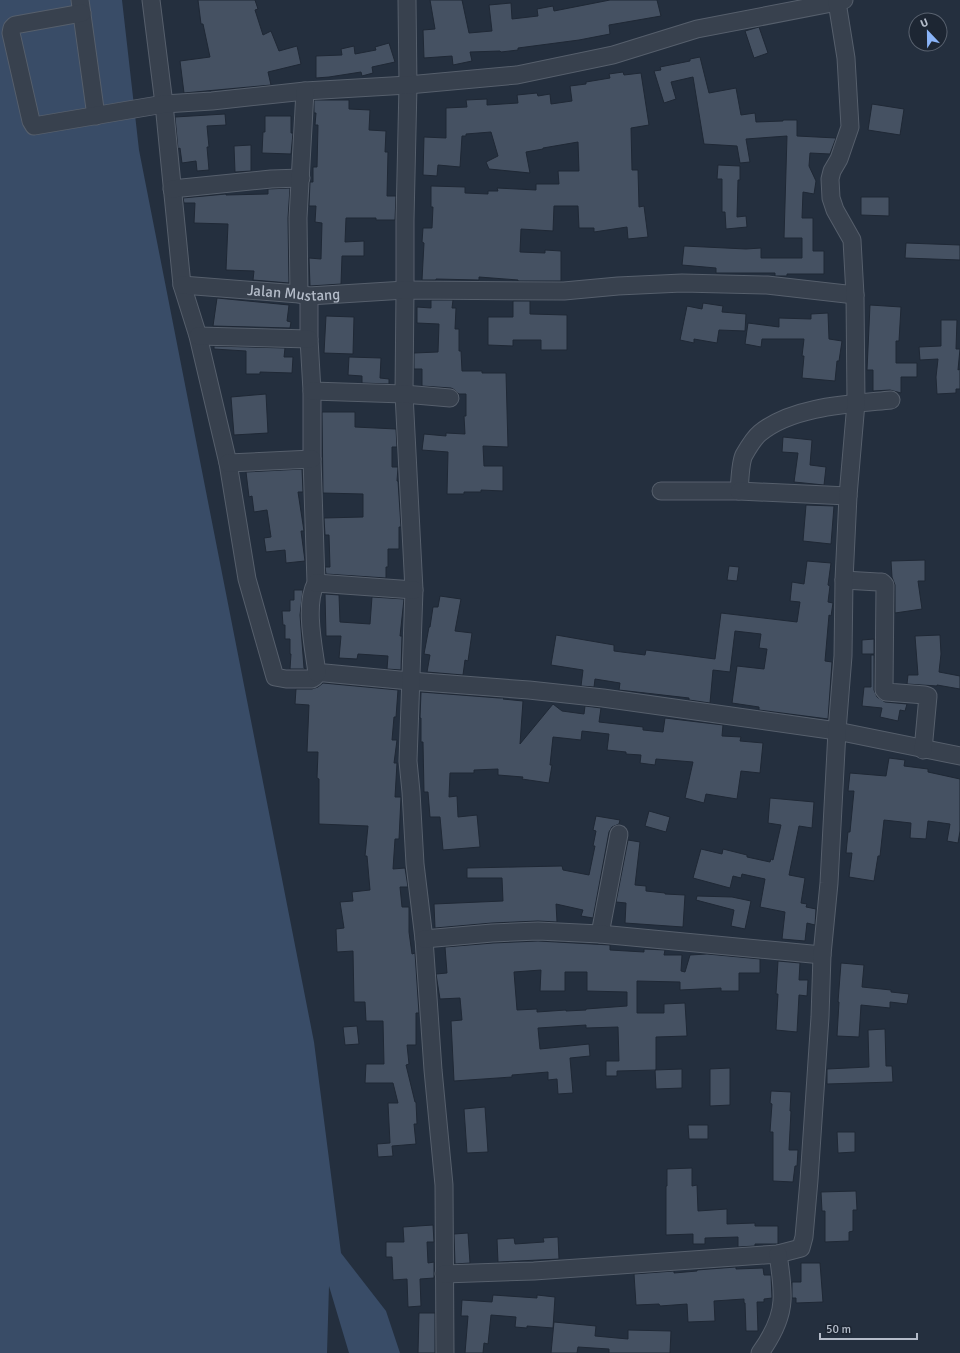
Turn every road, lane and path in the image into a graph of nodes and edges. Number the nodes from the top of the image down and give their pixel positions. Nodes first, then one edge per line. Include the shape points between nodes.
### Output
1 (151, 0) edge
2 (407, 0) edge
3 (840, 1) edge
4 (81, 7) edge
5 (408, 86) junction
6 (304, 91) junction
7 (164, 104) junction
8 (96, 116) junction
9 (301, 178) junction
10 (172, 189) junction
11 (182, 285) junction
12 (405, 290) junction
13 (304, 295) junction
14 (855, 295) junction
15 (198, 336) junction
16 (309, 339) junction
17 (312, 391) junction
18 (404, 394) junction
19 (450, 398) dead end
20 (891, 400) dead end
21 (856, 403) junction
22 (312, 459) junction
23 (228, 463) junction
24 (661, 491) dead end
25 (739, 491) junction
26 (848, 496) junction
27 (844, 580) junction
28 (316, 583) junction
29 (414, 590) junction
30 (317, 673) junction
31 (410, 681) junction
32 (837, 731) junction
33 (923, 750) junction
34 (960, 756) edge
35 (619, 834) dead end
36 (600, 934) junction
37 (424, 939) junction
38 (822, 955) junction
39 (778, 1254) junction
40 (444, 1274) junction
41 (445, 1353) edge
42 (760, 1353) edge

1 - 7 street
2 - 5 street
3 - 5 street via 697,30 613,54 517,75
3 - 14 street via 850,127 830,179 831,198 835,210 852,240
4 - 8 street
4 - 8 street via 15,25 11,33 34,126
5 - 6 street
5 - 12 street
6 - 7 street
6 - 9 street
7 - 8 street
7 - 10 street
9 - 10 street via 264,179
9 - 13 street via 298,218
10 - 11 street
11 - 13 street, Jalan Mustang
11 - 15 street
12 - 13 street, Jalan Mustang
12 - 14 street, Jalan Mustang via 564,290 682,283 767,285
12 - 18 street
13 - 16 street
14 - 21 street
15 - 16 street
15 - 23 street
16 - 17 street
17 - 18 street
17 - 22 street
18 - 19 street
18 - 29 street
20 - 21 street
21 - 25 street via 803,412 777,421 758,434 743,456
21 - 26 street
22 - 23 street
22 - 28 street
23 - 30 street via 247,579 275,677 312,679
24 - 25 street
25 - 26 street
26 - 27 street
27 - 32 street via 843,656
27 - 33 street via 882,582 885,585 884,690 928,696
28 - 29 street
28 - 30 street via 310,603 310,620
29 - 31 street
30 - 31 street
31 - 32 street via 529,690
31 - 37 street via 408,761 414,864
32 - 33 street
32 - 38 street via 829,883
33 - 34 street
35 - 36 street
36 - 37 street via 538,931
36 - 38 street
37 - 40 street via 444,1185
38 - 39 street via 804,1237 801,1248
39 - 40 street via 534,1271
39 - 42 street via 782,1285 780,1315
40 - 41 street

